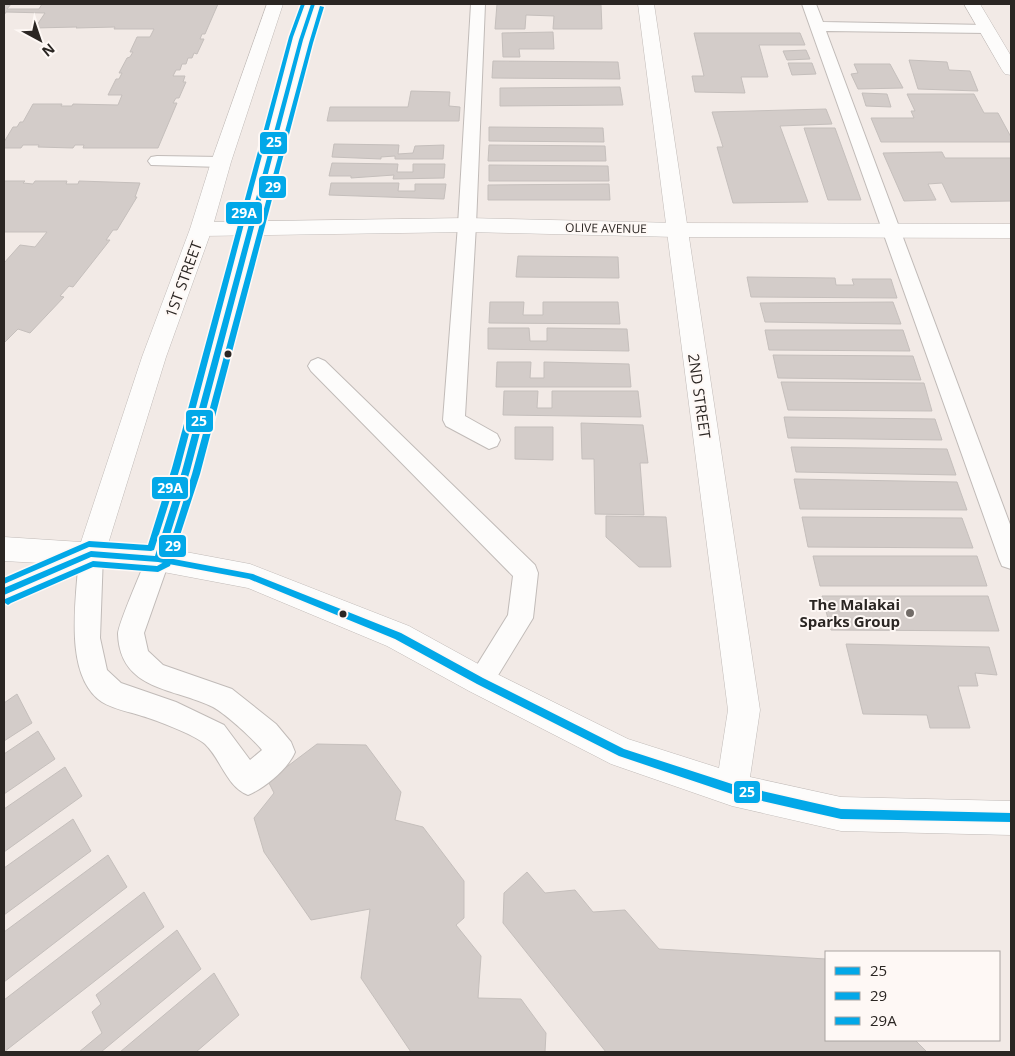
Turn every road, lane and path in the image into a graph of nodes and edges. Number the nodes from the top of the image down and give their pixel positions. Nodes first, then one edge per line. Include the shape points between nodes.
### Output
1 (275, 4) edge
2 (313, 4) edge
3 (478, 4) edge
4 (646, 4) edge
5 (809, 4) edge
6 (972, 4) edge
7 (818, 26) junction
8 (987, 29) junction
9 (1011, 70) edge
10 (157, 161) dead end
11 (220, 162) junction
12 (467, 225) junction
13 (252, 227) junction
14 (201, 228) junction
15 (677, 230) junction
16 (891, 230) junction
17 (1011, 231) edge
18 (318, 366) dead end
19 (489, 440) dead end
20 (4, 549) edge
21 (92, 554) junction
22 (158, 559) junction
23 (1011, 559) edge
24 (4, 592) edge
25 (480, 681) junction
26 (732, 789) junction
27 (1011, 818) edge

1 - 11 street, 1ST STREET
2 - 13 street
3 - 12 lane
4 - 15 street, 2ND STREET
5 - 7 lane
6 - 8 street
7 - 8 lane
7 - 16 lane
8 - 9 street
10 - 11 lane
11 - 14 street, 1ST STREET
12 - 13 street, OLIVE AVENUE
12 - 15 street, OLIVE AVENUE
12 - 19 lane via 454,420
13 - 14 street, OLIVE AVENUE
13 - 22 street via 186,470
14 - 21 street, 1ST STREET via 154,357
15 - 16 street, OLIVE AVENUE
15 - 26 street, 2ND STREET via 744,710
16 - 17 street, OLIVE AVENUE
16 - 23 lane
18 - 25 lane via 526,573 520,618
20 - 21 street
21 - 22 street
21 - 22 lane via 87,638 95,676 112,693 166,711 214,734 248,781 281,752 266,733 223,698 154,674 136,657 131,633
21 - 24 street
22 - 25 street via 250,576 398,636
25 - 26 street via 622,753
26 - 27 street via 841,814

